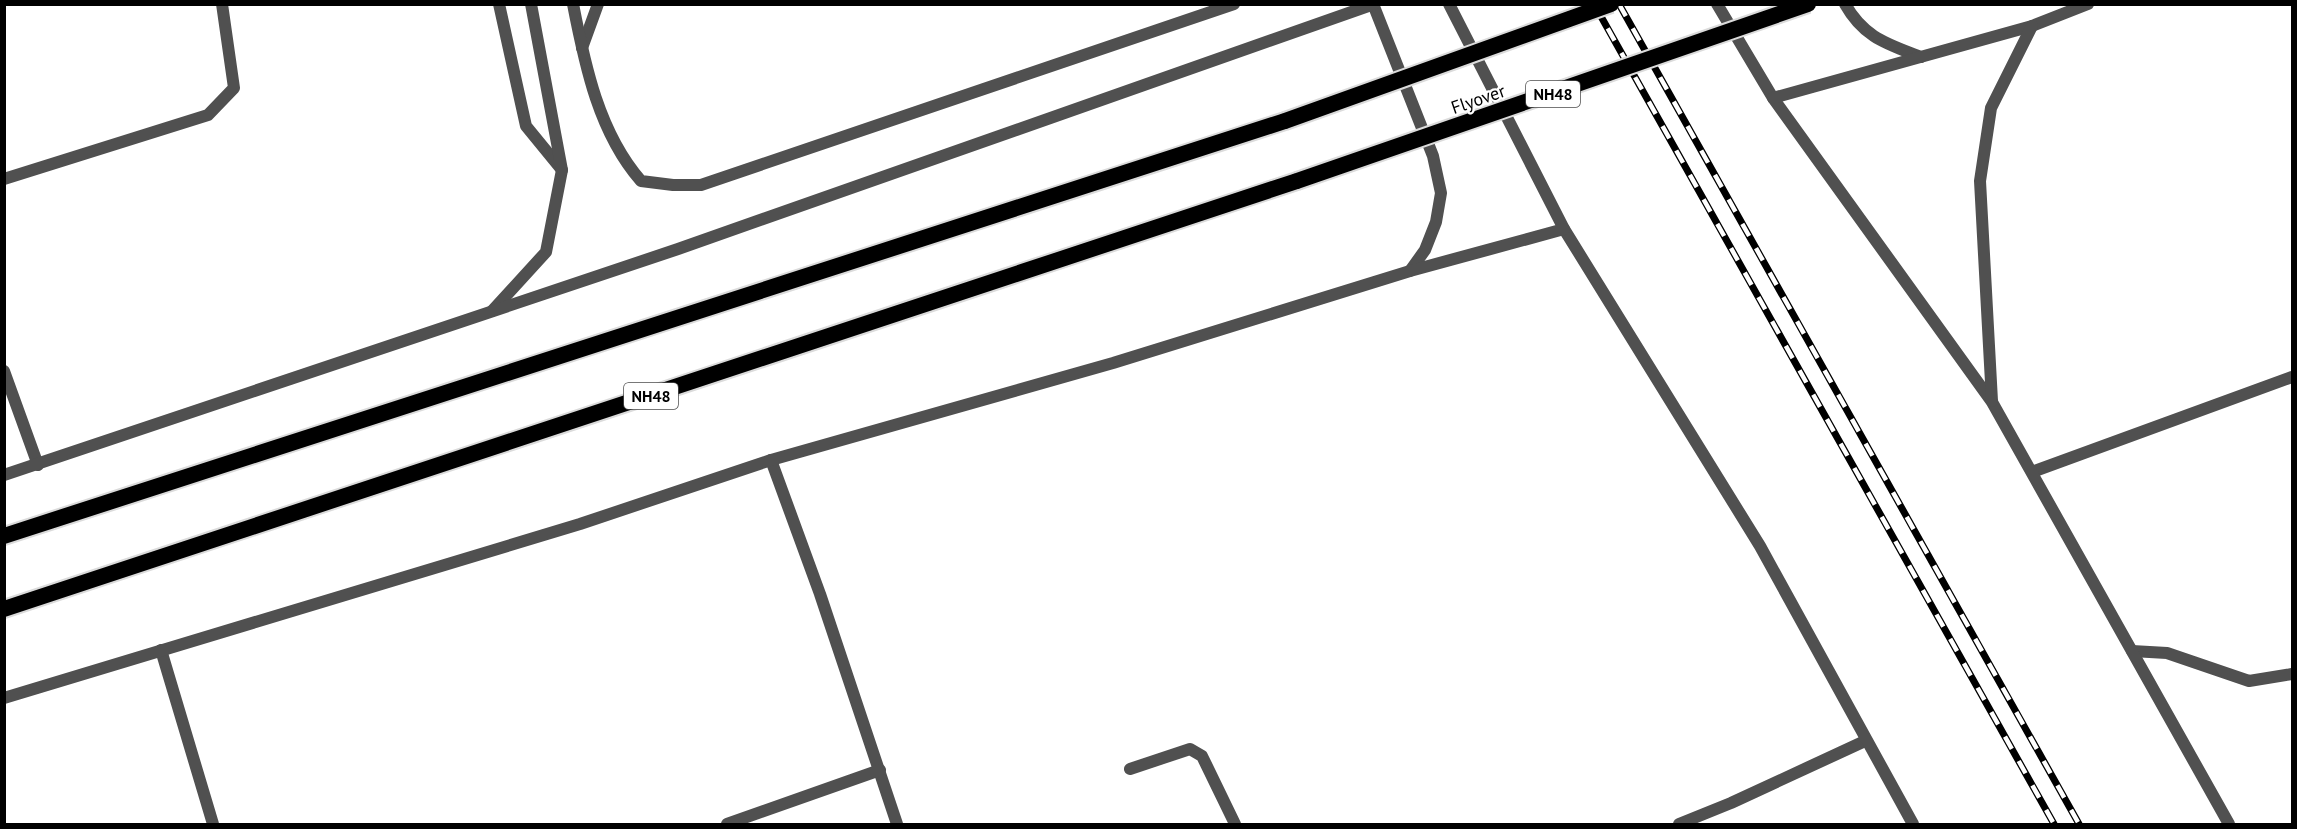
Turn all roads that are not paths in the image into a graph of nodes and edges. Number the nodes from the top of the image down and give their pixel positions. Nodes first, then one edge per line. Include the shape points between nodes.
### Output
1 (222, 4) edge
2 (499, 4) edge
3 (531, 4) edge
4 (573, 4) edge
5 (598, 4) edge
6 (1234, 4) edge
7 (1449, 4) edge
8 (1611, 4) edge
9 (1717, 4) edge
10 (1808, 4) edge
11 (1845, 4) edge
12 (2088, 4) edge
13 (1373, 5) edge
14 (2032, 26) junction
15 (582, 48) junction
16 (1921, 57) junction
17 (1773, 98) junction
18 (562, 170) junction
19 (4, 179) edge
20 (1564, 229) junction
21 (1410, 271) junction
22 (492, 311) junction
23 (4, 371) edge
24 (2292, 377) edge
25 (1992, 402) junction
26 (771, 460) junction
27 (38, 465) junction
28 (2032, 472) junction
29 (4, 475) edge
30 (4, 536) edge
31 (4, 609) edge
32 (161, 650) junction
33 (2132, 651) junction
34 (2292, 674) edge
35 (4, 698) edge
36 (1865, 741) junction
37 (1130, 769) dead end
38 (880, 771) junction
39 (213, 825) edge
40 (727, 825) edge
41 (897, 825) edge
42 (1235, 825) edge
43 (1679, 825) edge
44 (1913, 825) edge
45 (2229, 825) edge

1 - 19 street via 234,88 208,115
2 - 18 street via 526,126
3 - 18 street
4 - 15 street
5 - 15 street
6 - 15 street via 701,185 641,181 626,164 610,135
7 - 20 street
8 - 30 highway, bridge via 1285,121
9 - 17 street
10 - 31 highway, Flyover / NH48, bridge via 1297,181
11 - 16 street via 1851,16 1875,39
12 - 14 street
13 - 21 street via 1433,156 1441,193 1436,222 1425,250
13 - 22 street
14 - 16 street
14 - 25 street via 1991,108 1980,181
16 - 17 street
17 - 25 street
18 - 22 street via 546,252
20 - 21 street
20 - 36 street via 1760,546
21 - 26 street via 1113,363
22 - 27 street
23 - 27 street
24 - 28 street
25 - 28 street
26 - 32 street via 580,524
26 - 38 street
27 - 29 street
28 - 33 street
32 - 35 street
32 - 39 street
33 - 34 street via 2167,653 2249,681
33 - 45 street
36 - 43 street
36 - 44 street
37 - 42 street via 1190,749 1202,756
38 - 40 street
38 - 41 street

